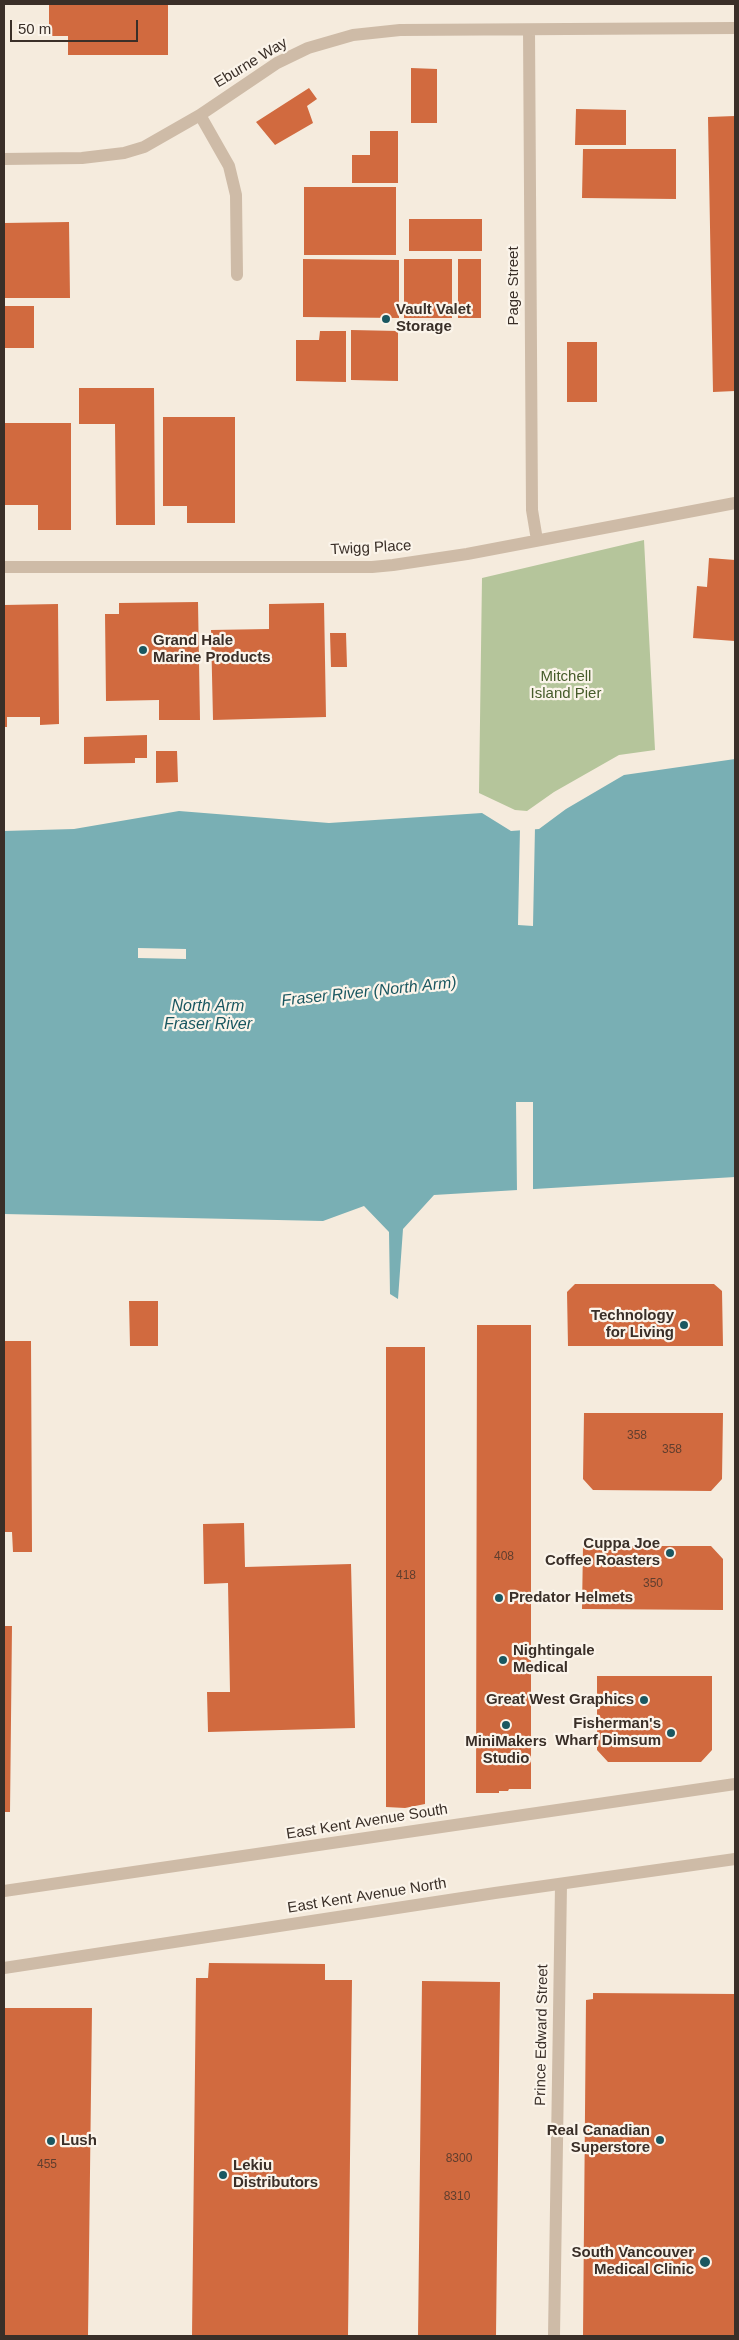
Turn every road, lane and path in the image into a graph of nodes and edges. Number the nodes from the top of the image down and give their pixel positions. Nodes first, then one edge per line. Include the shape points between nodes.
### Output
1 (735, 28) edge
2 (529, 30) junction
3 (200, 115) junction
4 (4, 159) edge
5 (236, 275) dead end
6 (735, 503) edge
7 (537, 540) junction
8 (4, 567) edge
9 (735, 1784) edge
10 (735, 1859) edge
11 (561, 1885) junction
12 (4, 1891) edge
13 (4, 1968) edge
14 (554, 2336) edge

1 - 2 street, Eburne Way
2 - 3 street, Eburne Way via 400,30 353,34 308,48 276,63
2 - 7 street, Page Street via 532,510
3 - 4 street, Eburne Way via 144,147 124,153 82,158
3 - 5 street via 229,166 236,195
6 - 7 street, Twigg Place
7 - 8 street, Twigg Place via 419,562 372,567
9 - 12 street, East Kent Avenue South
10 - 11 street, East Kent Avenue North
11 - 13 street, East Kent Avenue North
11 - 14 street, Prince Edward Street

